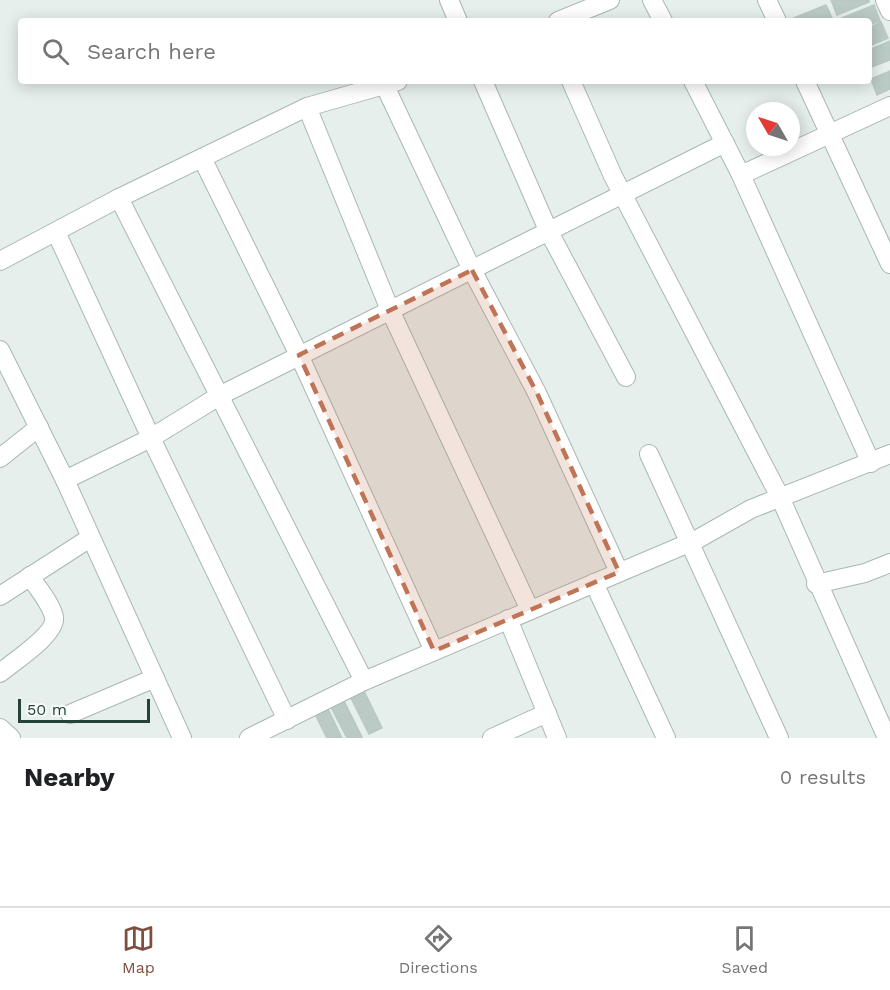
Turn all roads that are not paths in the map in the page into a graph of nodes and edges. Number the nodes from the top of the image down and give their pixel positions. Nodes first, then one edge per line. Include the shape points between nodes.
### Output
1 (449, 0) edge
2 (610, 0) edge
3 (652, 0) edge
4 (767, 0) edge
5 (564, 12) edge
6 (457, 18) edge
7 (661, 18) edge
8 (776, 18) edge
9 (388, 84) edge
10 (391, 84) edge
11 (484, 84) edge
12 (572, 84) edge
13 (694, 84) edge
14 (806, 84) edge
15 (890, 106) edge
16 (307, 107) junction
17 (829, 134) junction
18 (724, 143) junction
19 (202, 158) junction
20 (741, 175) junction
21 (623, 194) junction
22 (119, 198) junction
23 (548, 230) junction
24 (56, 232) junction
25 (0, 261) edge
26 (890, 264) edge
27 (472, 270) junction
28 (390, 310) junction
29 (0, 350) edge
30 (299, 356) junction
31 (626, 377) dead end
32 (219, 396) junction
33 (39, 427) junction
34 (151, 438) junction
35 (649, 454) dead end
36 (890, 454) edge
37 (0, 458) edge
38 (871, 463) junction
39 (65, 480) junction
40 (780, 497) junction
41 (90, 538) junction
42 (690, 543) junction
43 (890, 563) edge
44 (619, 573) junction
45 (30, 576) junction
46 (594, 583) junction
47 (816, 584) junction
48 (0, 597) edge
49 (530, 610) junction
50 (508, 620) junction
51 (434, 651) junction
52 (0, 673) edge
53 (154, 678) junction
54 (364, 681) junction
55 (547, 713) junction
56 (70, 714) dead end
57 (287, 720) junction
58 (0, 728) edge
59 (11, 738) edge
60 (182, 738) edge
61 (249, 738) edge
62 (492, 738) edge
63 (557, 738) edge
64 (666, 738) edge
65 (779, 738) edge
66 (887, 738) edge

1 - 6 street
2 - 5 street
3 - 7 street
4 - 8 street
9 - 16 street
10 - 27 street
11 - 23 street
12 - 21 street
13 - 18 street
14 - 17 street
15 - 17 street
16 - 19 street
16 - 28 street
17 - 20 street
17 - 26 street
18 - 20 street
18 - 21 street
19 - 22 street
19 - 30 street
20 - 38 street
21 - 23 street
21 - 40 street
22 - 24 street
22 - 32 street
23 - 27 street
23 - 31 street
24 - 25 street
24 - 34 street
27 - 28 street
27 - 44 street via 537,393
28 - 30 street
28 - 49 street
29 - 33 street
30 - 32 street
30 - 51 street
32 - 34 street
32 - 54 street
33 - 37 street
33 - 39 street
34 - 39 street
34 - 57 street
35 - 42 street
36 - 38 street
38 - 40 street
39 - 41 street
40 - 42 street
40 - 47 street
41 - 45 street
41 - 53 street
42 - 44 street
42 - 65 street
43 - 47 street
44 - 46 street
45 - 48 street
45 - 52 street via 50,608 53,626
46 - 49 street
46 - 64 street
47 - 66 street
49 - 50 street
50 - 51 street
50 - 55 street
51 - 54 street
53 - 56 street
53 - 60 street
54 - 57 street
55 - 62 street
55 - 63 street
57 - 61 street
58 - 59 street

